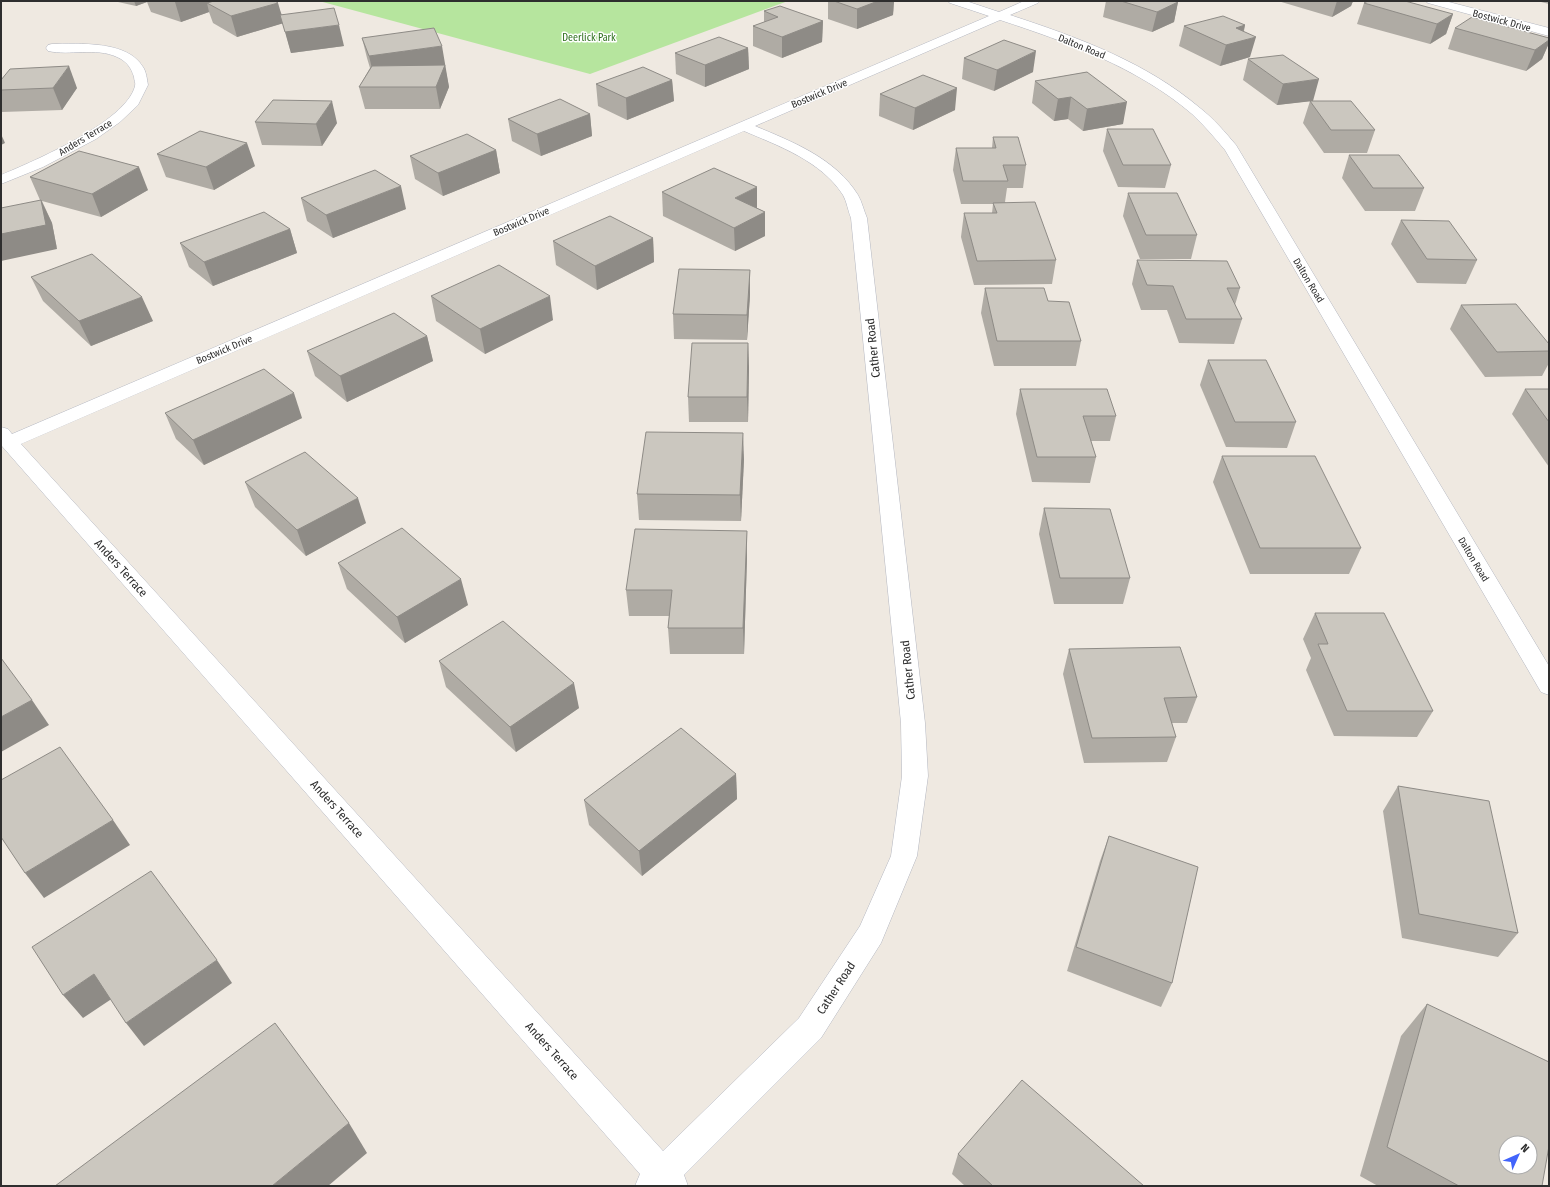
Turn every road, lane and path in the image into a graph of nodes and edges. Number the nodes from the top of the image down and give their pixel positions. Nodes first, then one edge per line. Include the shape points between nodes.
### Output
1 (954, 1) edge
2 (1034, 1) edge
3 (1432, 1) edge
4 (999, 16) junction
5 (1549, 32) edge
6 (52, 48) dead end
7 (744, 126) junction
8 (1, 180) edge
9 (5, 437) edge
10 (1549, 686) edge
11 (662, 1182) edge

1 - 4 street, Dalton Road
2 - 4 street, Bostwick Drive
3 - 5 street, Bostwick Drive
4 - 7 street, Bostwick Drive
4 - 10 street, Dalton Road via 1090,48 1139,72 1191,107 1231,148
6 - 8 street, Anders Terrace via 83,48 121,54 133,61 142,73 141,87 125,112 93,135
7 - 9 street, Bostwick Drive
7 - 11 street, Cather Road via 816,160 832,172 851,196 859,218 913,723 914,776 904,856 871,934 810,1028
9 - 11 street, Anders Terrace

